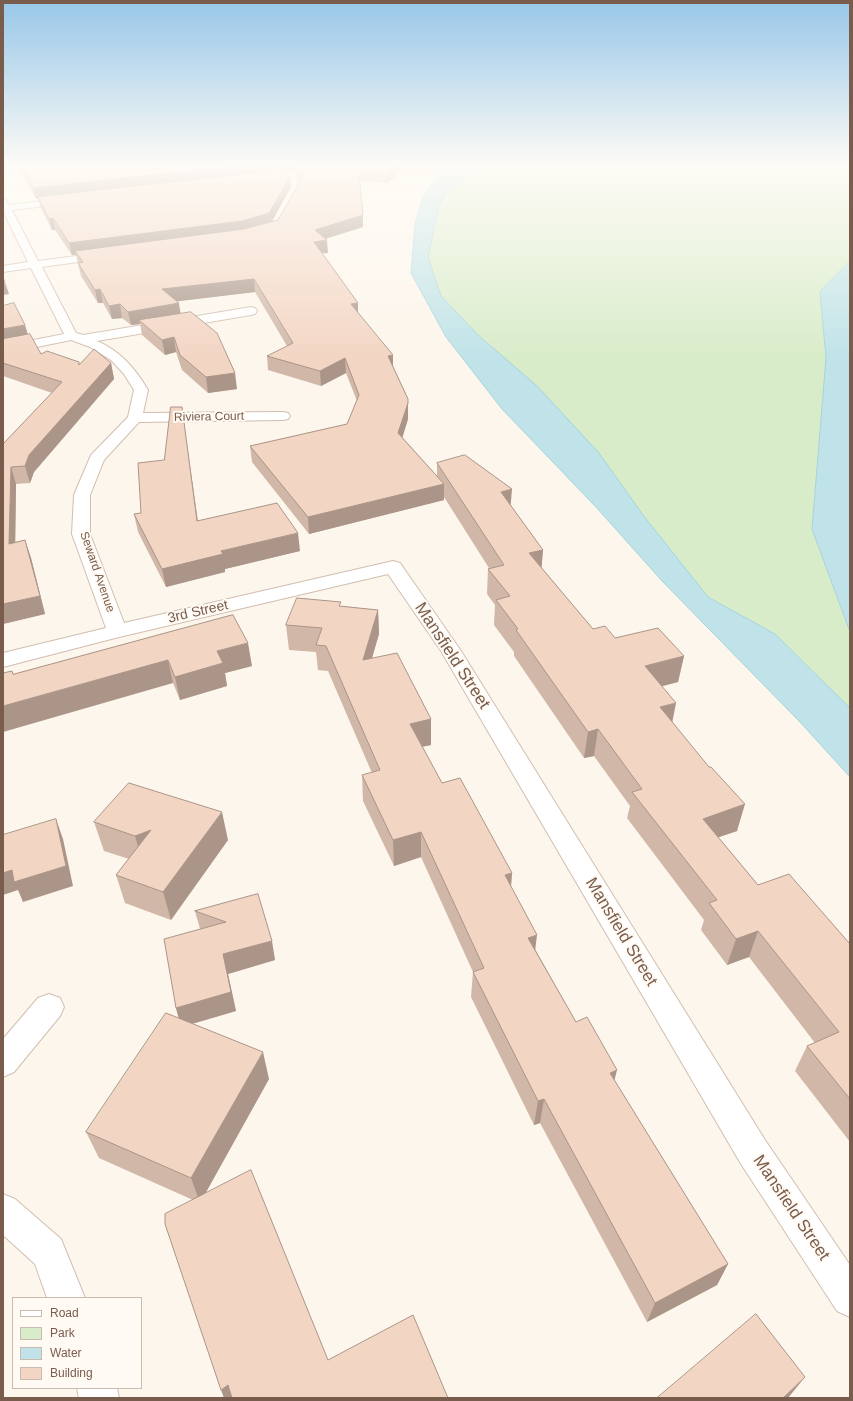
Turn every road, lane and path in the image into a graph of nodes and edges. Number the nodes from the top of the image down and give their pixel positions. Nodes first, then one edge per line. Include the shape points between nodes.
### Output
1 (17, 230) edge
2 (121, 254) edge
3 (35, 265) junction
4 (3, 269) edge
5 (251, 311) dead end
6 (77, 338) junction
7 (3, 350) edge
8 (283, 416) dead end
9 (135, 418) junction
10 (393, 567) joint
11 (117, 631) junction
12 (3, 660) edge
13 (49, 1006) dead end
14 (3, 1062) edge
15 (3, 1211) edge
16 (66, 1297) edge
17 (850, 1298) edge

1 - 3 street
2 - 3 street
3 - 4 street
3 - 6 street
5 - 6 street
6 - 7 street
6 - 9 street via 108,352 127,367 141,390
8 - 9 street, Riviera Court
9 - 11 street, Seward Avenue via 97,458 82,495 81,534
10 - 11 street, 3rd Street
10 - 17 street, Mansfield Street via 451,651 753,1152
11 - 12 street, 3rd Street
13 - 14 street
15 - 16 street via 48,1252

